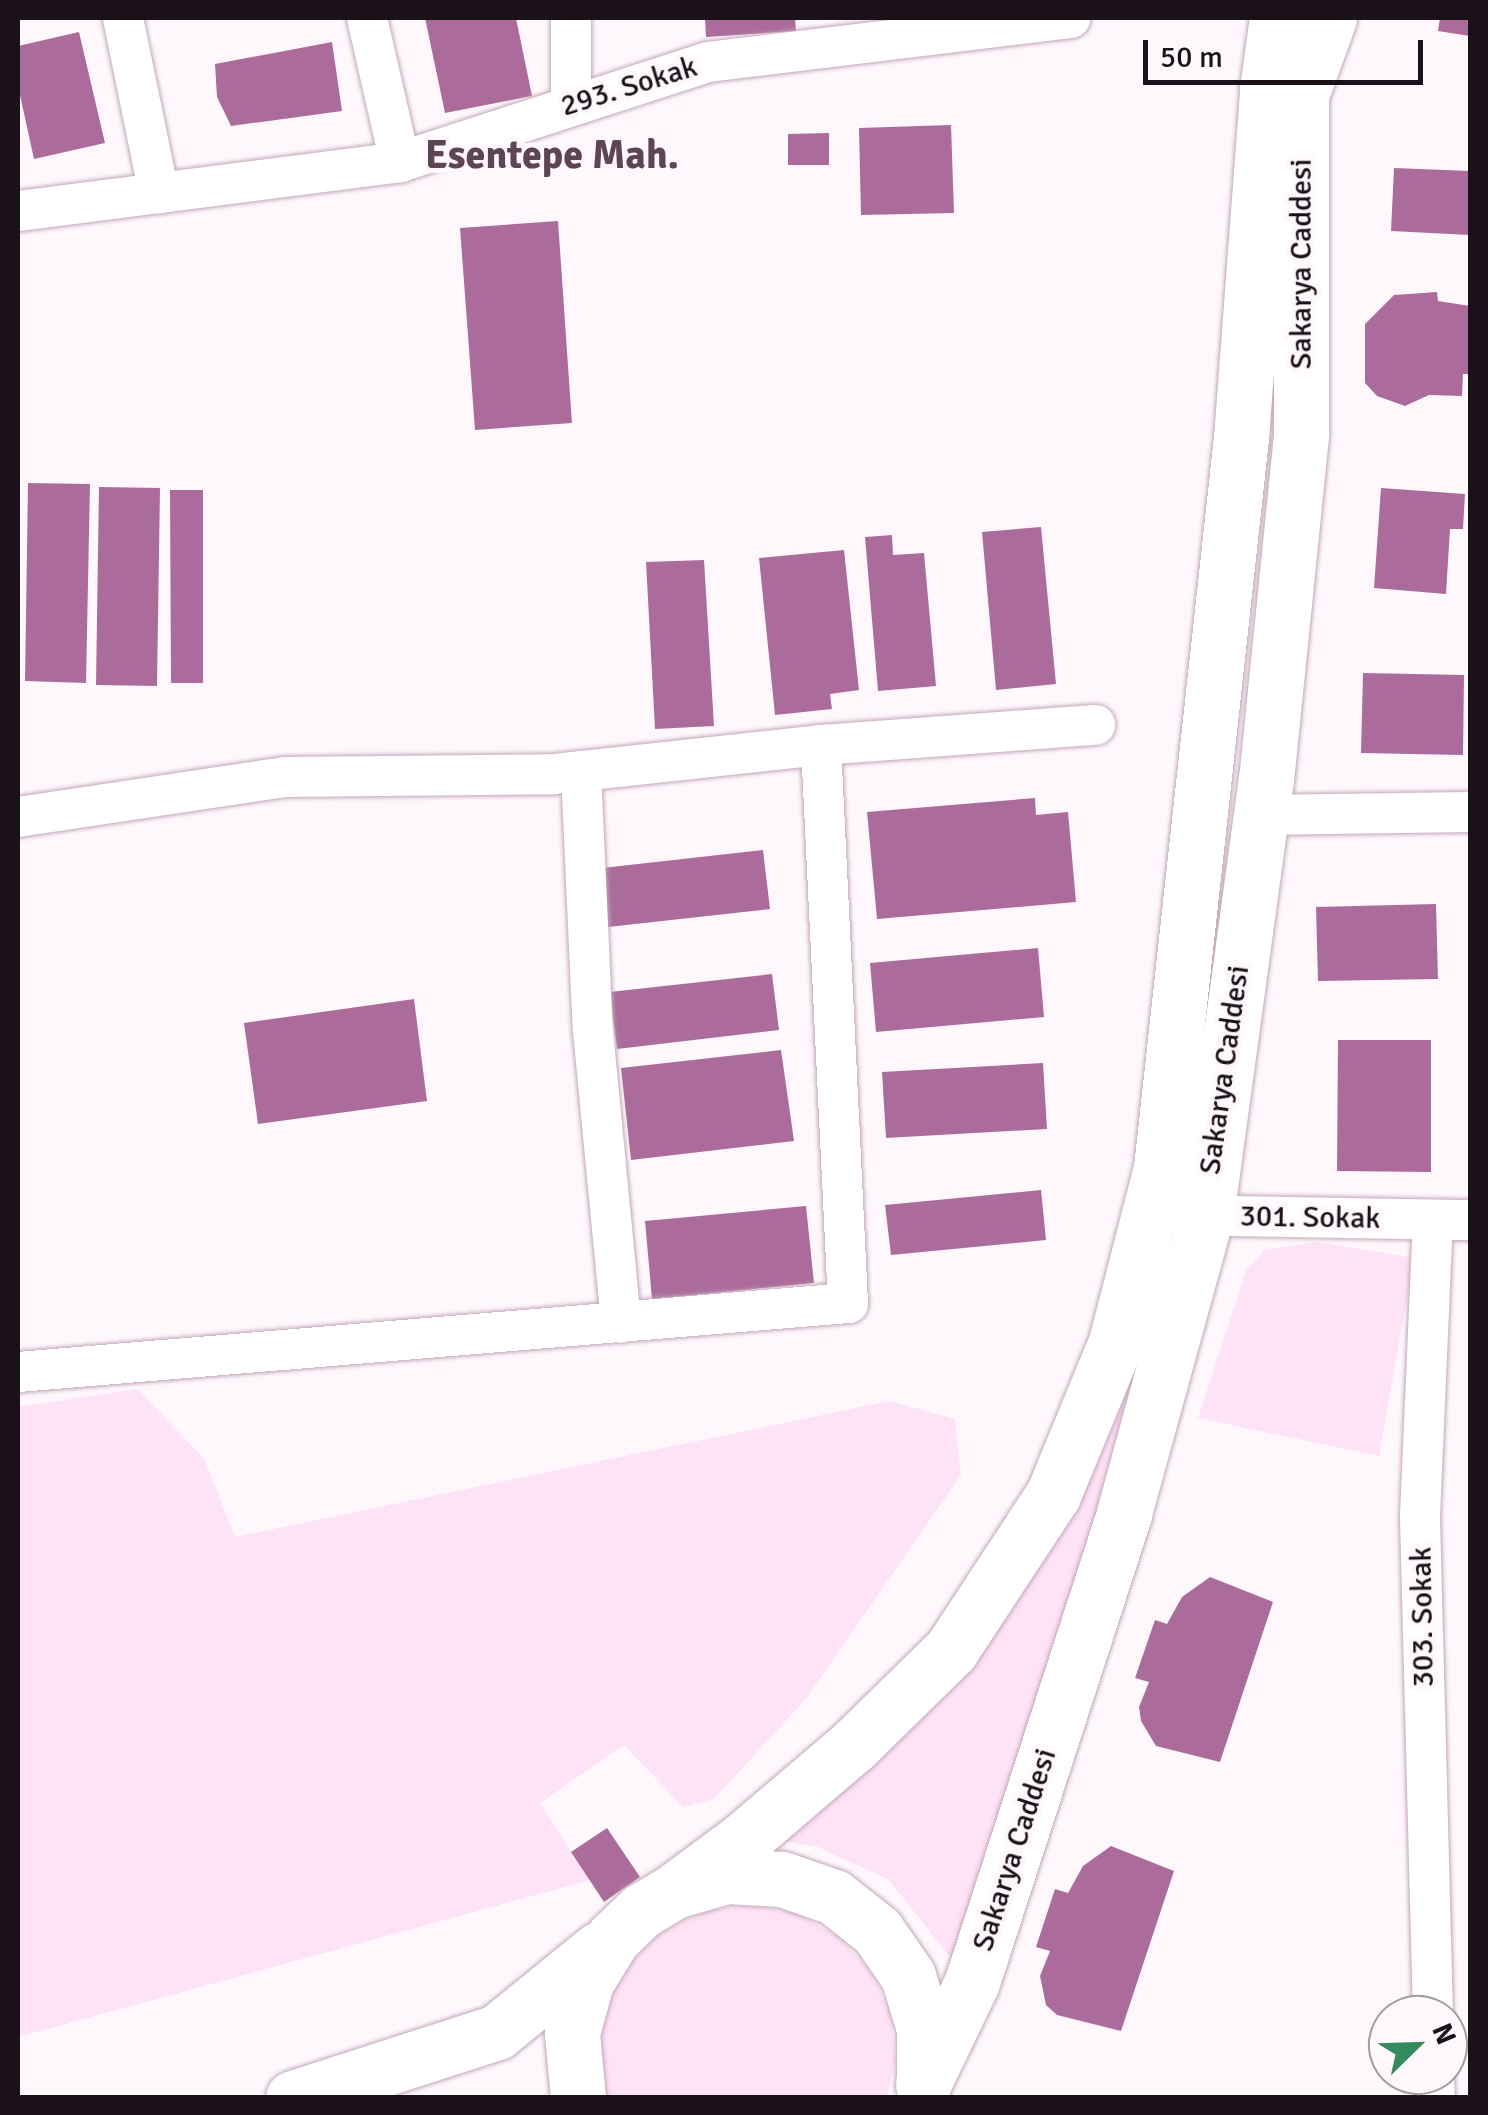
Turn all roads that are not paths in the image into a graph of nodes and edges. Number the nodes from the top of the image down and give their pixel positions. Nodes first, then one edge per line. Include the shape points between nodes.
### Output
1 (122, 18) edge
2 (366, 18) edge
3 (571, 18) edge
4 (1070, 18) edge
5 (1277, 18) edge
6 (1329, 18) edge
7 (571, 104) junction
8 (400, 162) junction
9 (159, 192) junction
10 (18, 211) edge
11 (1095, 725) dead end
12 (821, 745) junction
13 (582, 772) junction
14 (1470, 812) edge
15 (1261, 814) junction
16 (18, 817) edge
17 (1150, 1214) junction
18 (1206, 1216) junction
19 (1452, 1220) edge
20 (621, 1323) junction
21 (18, 1372) edge
22 (674, 1891) junction
23 (612, 1938) junction
24 (1432, 1995) edge
25 (922, 2091) edge
26 (293, 2098) edge
27 (578, 2098) edge

1 - 9 street
2 - 8 street
3 - 7 street
4 - 7 street, 293. Sokak via 708,62
5 - 17 main road, Sakarya Caddesi via 1241,438 1161,1168
6 - 15 main road, Sakarya Caddesi via 1301,95 1301,434
7 - 8 street, 293. Sokak
8 - 9 street, 293. Sokak
9 - 10 street, 293. Sokak
11 - 12 street
12 - 13 street
12 - 20 street via 848,1304
13 - 16 street via 285,778
13 - 20 street via 593,1032
14 - 15 street
15 - 18 main road, Sakarya Caddesi
17 - 18 street, 301. Sokak
17 - 22 main road, Sakarya Caddesi via 1116,1342 1052,1494 951,1650 853,1746
18 - 19 street, 301. Sokak
18 - 25 main road, Sakarya Caddesi via 1124,1513 972,1982
19 - 24 street, 303. Sokak via 1420,1516
20 - 21 street
22 - 23 main road, Sakarya Caddesi
22 - 25 main road via 727,1876 782,1878 834,1897 877,1931 908,1976 924,2029
23 - 26 main road, Sakarya Caddesi via 497,2032
23 - 27 main road via 586,1982 572,2033

